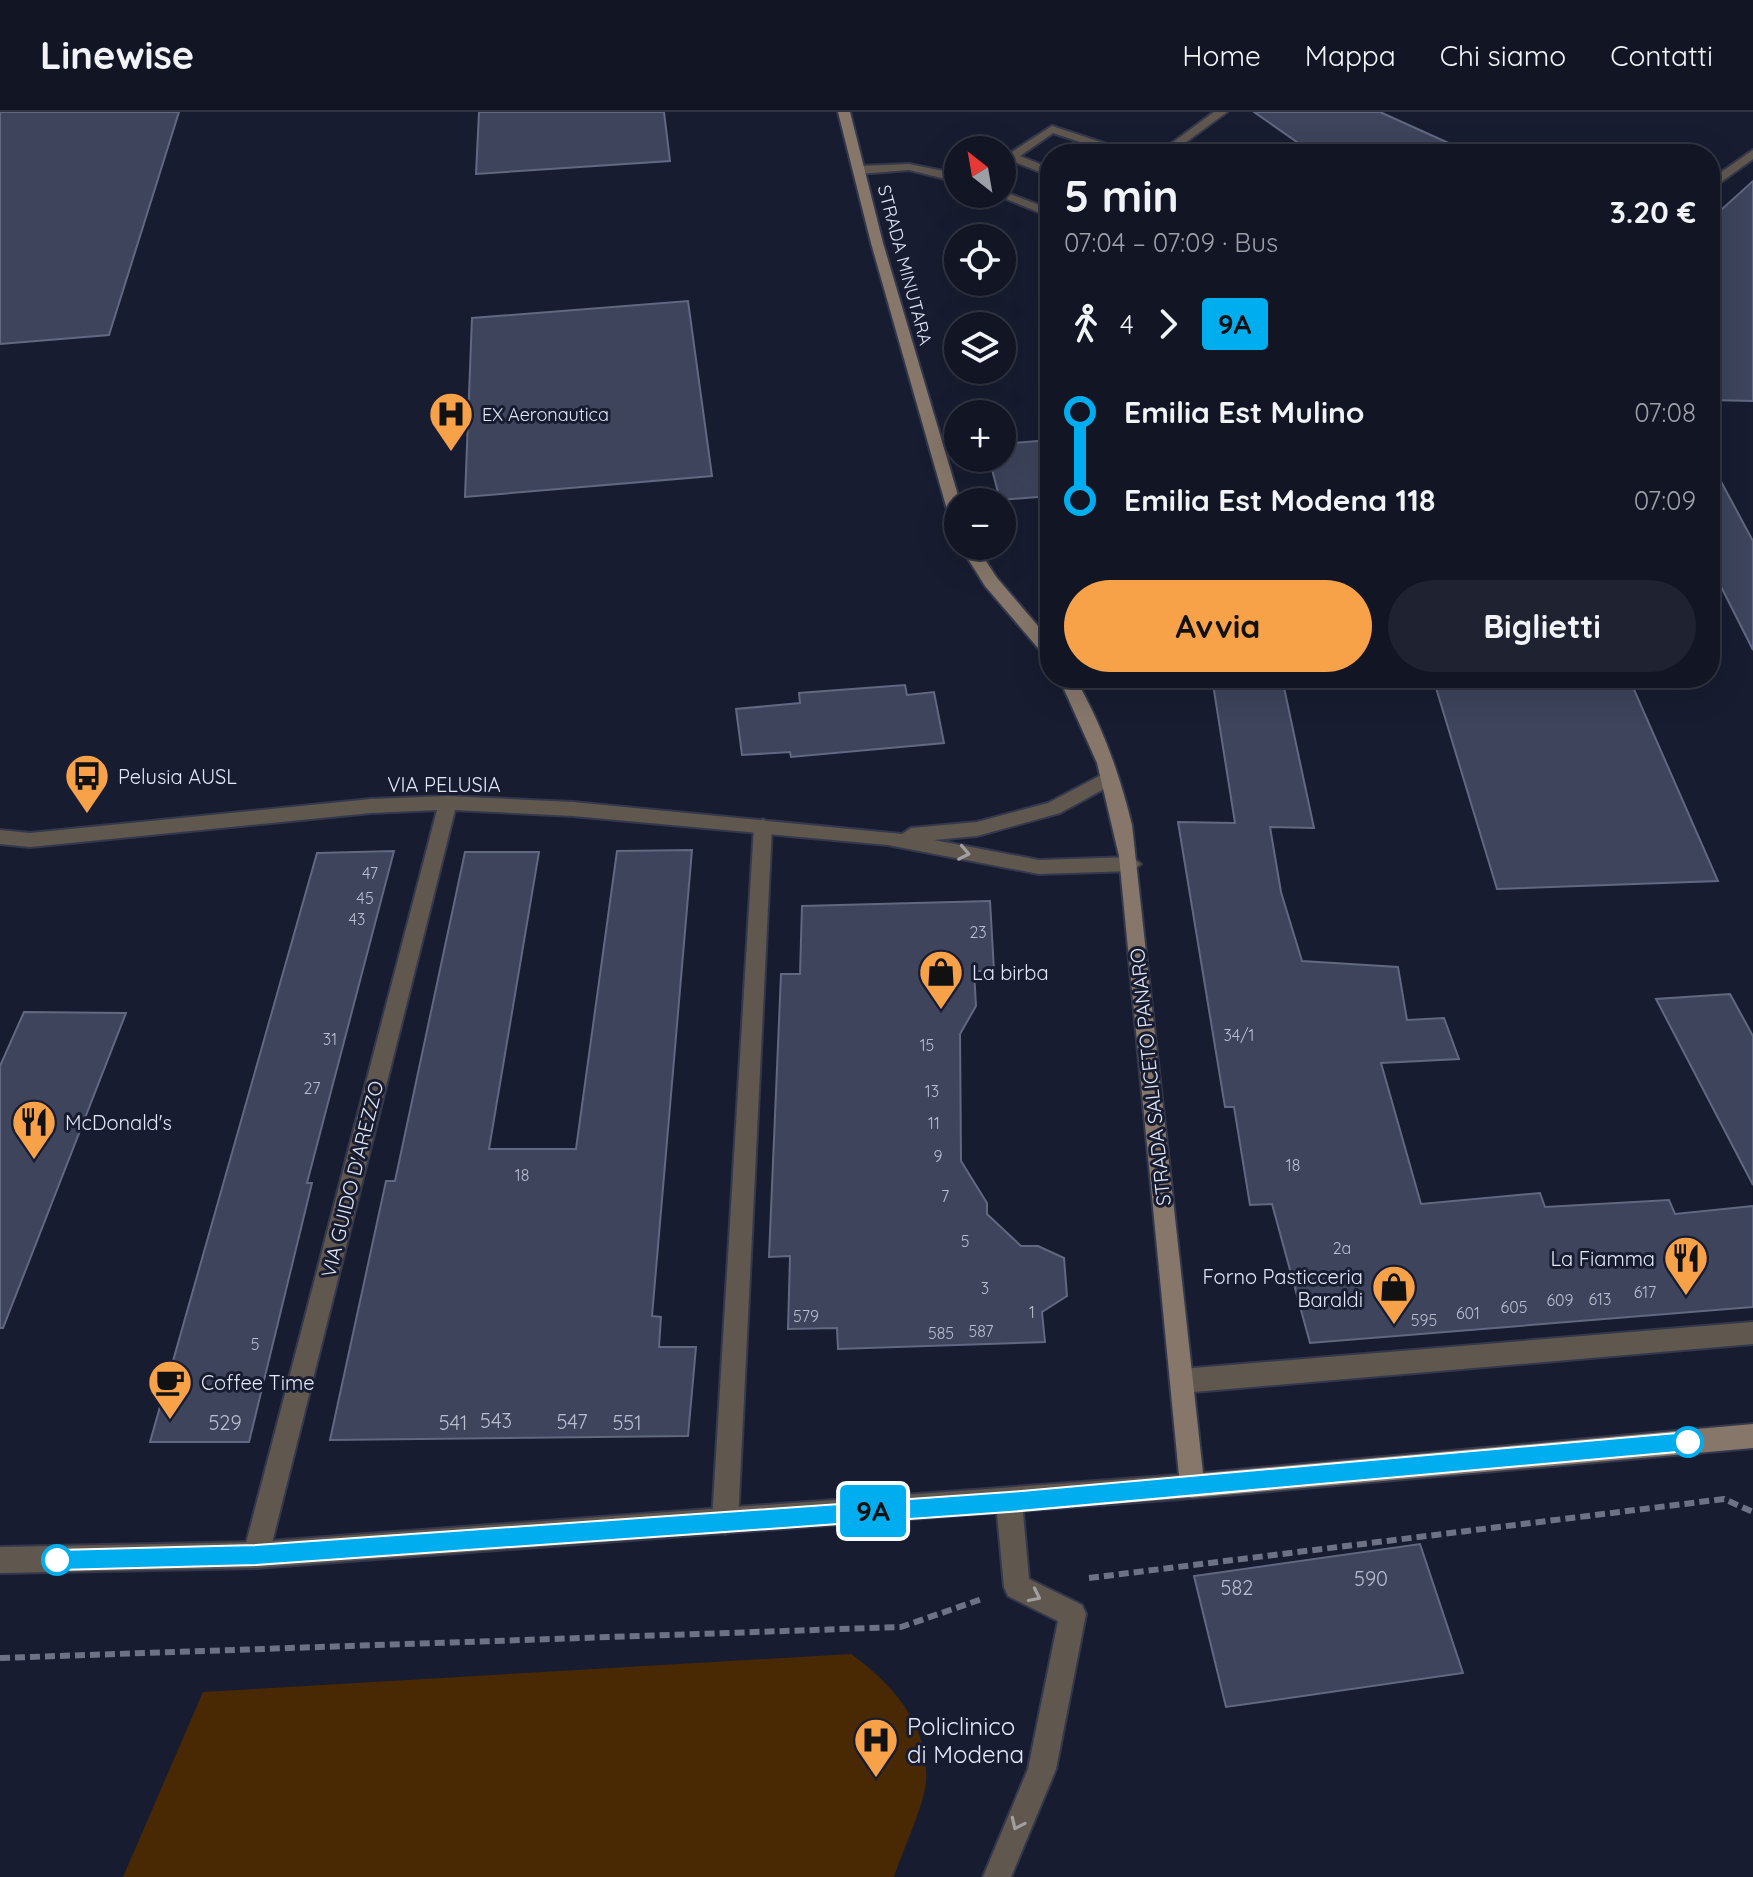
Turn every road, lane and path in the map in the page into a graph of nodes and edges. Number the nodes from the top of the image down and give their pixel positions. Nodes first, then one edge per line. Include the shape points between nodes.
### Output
1 (844, 112) edge
2 (1221, 112) edge
3 (1097, 144) edge
4 (1177, 144) edge
5 (1753, 153) edge
6 (1040, 168) edge
7 (859, 170) junction
8 (944, 175) edge
9 (1720, 178) edge
10 (1016, 200) edge
11 (1040, 209) edge
12 (949, 488) edge
13 (977, 560) edge
14 (1040, 639) edge
15 (1073, 688) edge
16 (1109, 778) junction
17 (448, 803) junction
18 (763, 826) junction
19 (0, 837) edge
20 (888, 838) junction
21 (1132, 864) junction
22 (1753, 1333) edge
23 (1182, 1381) junction
24 (1753, 1436) edge
25 (1192, 1486) junction
26 (1009, 1502) junction
27 (1753, 1512) edge
28 (725, 1521) junction
29 (256, 1555) junction
30 (0, 1560) edge
31 (1017, 1587) junction
32 (0, 1658) edge
33 (997, 1877) edge

1 - 7 main road, STRADA MINUTARA
2 - 4 street
3 - 6 street via 1052,129 1011,157
5 - 9 street
7 - 8 street via 909,167
7 - 12 main road, STRADA MINUTARA
10 - 11 street
13 - 14 main road
15 - 16 main road, STRADA SALICETO PANARO via 1091,716
16 - 20 street, VIA PELUSIA via 1054,808 977,829
16 - 21 main road, STRADA SALICETO PANARO
17 - 18 street, VIA PELUSIA
17 - 19 street, VIA PELUSIA via 30,840
17 - 29 street, VIA GUIDO D'AREZZO
18 - 20 street, VIA PELUSIA
18 - 28 street
20 -> 21 street, VIA PELUSIA via 1039,867
21 - 23 main road, STRADA SALICETO PANARO via 1133,918
22 - 23 street
23 - 25 main road, STRADA SALICETO PANARO
24 - 25 main road
25 - 26 street
26 - 28 street
26 - 31 street
27 - 31 path via 1724,1499
28 - 29 street
29 - 30 street
31 - 32 path via 901,1627
31 -> 33 street via 1073,1614 1042,1769

